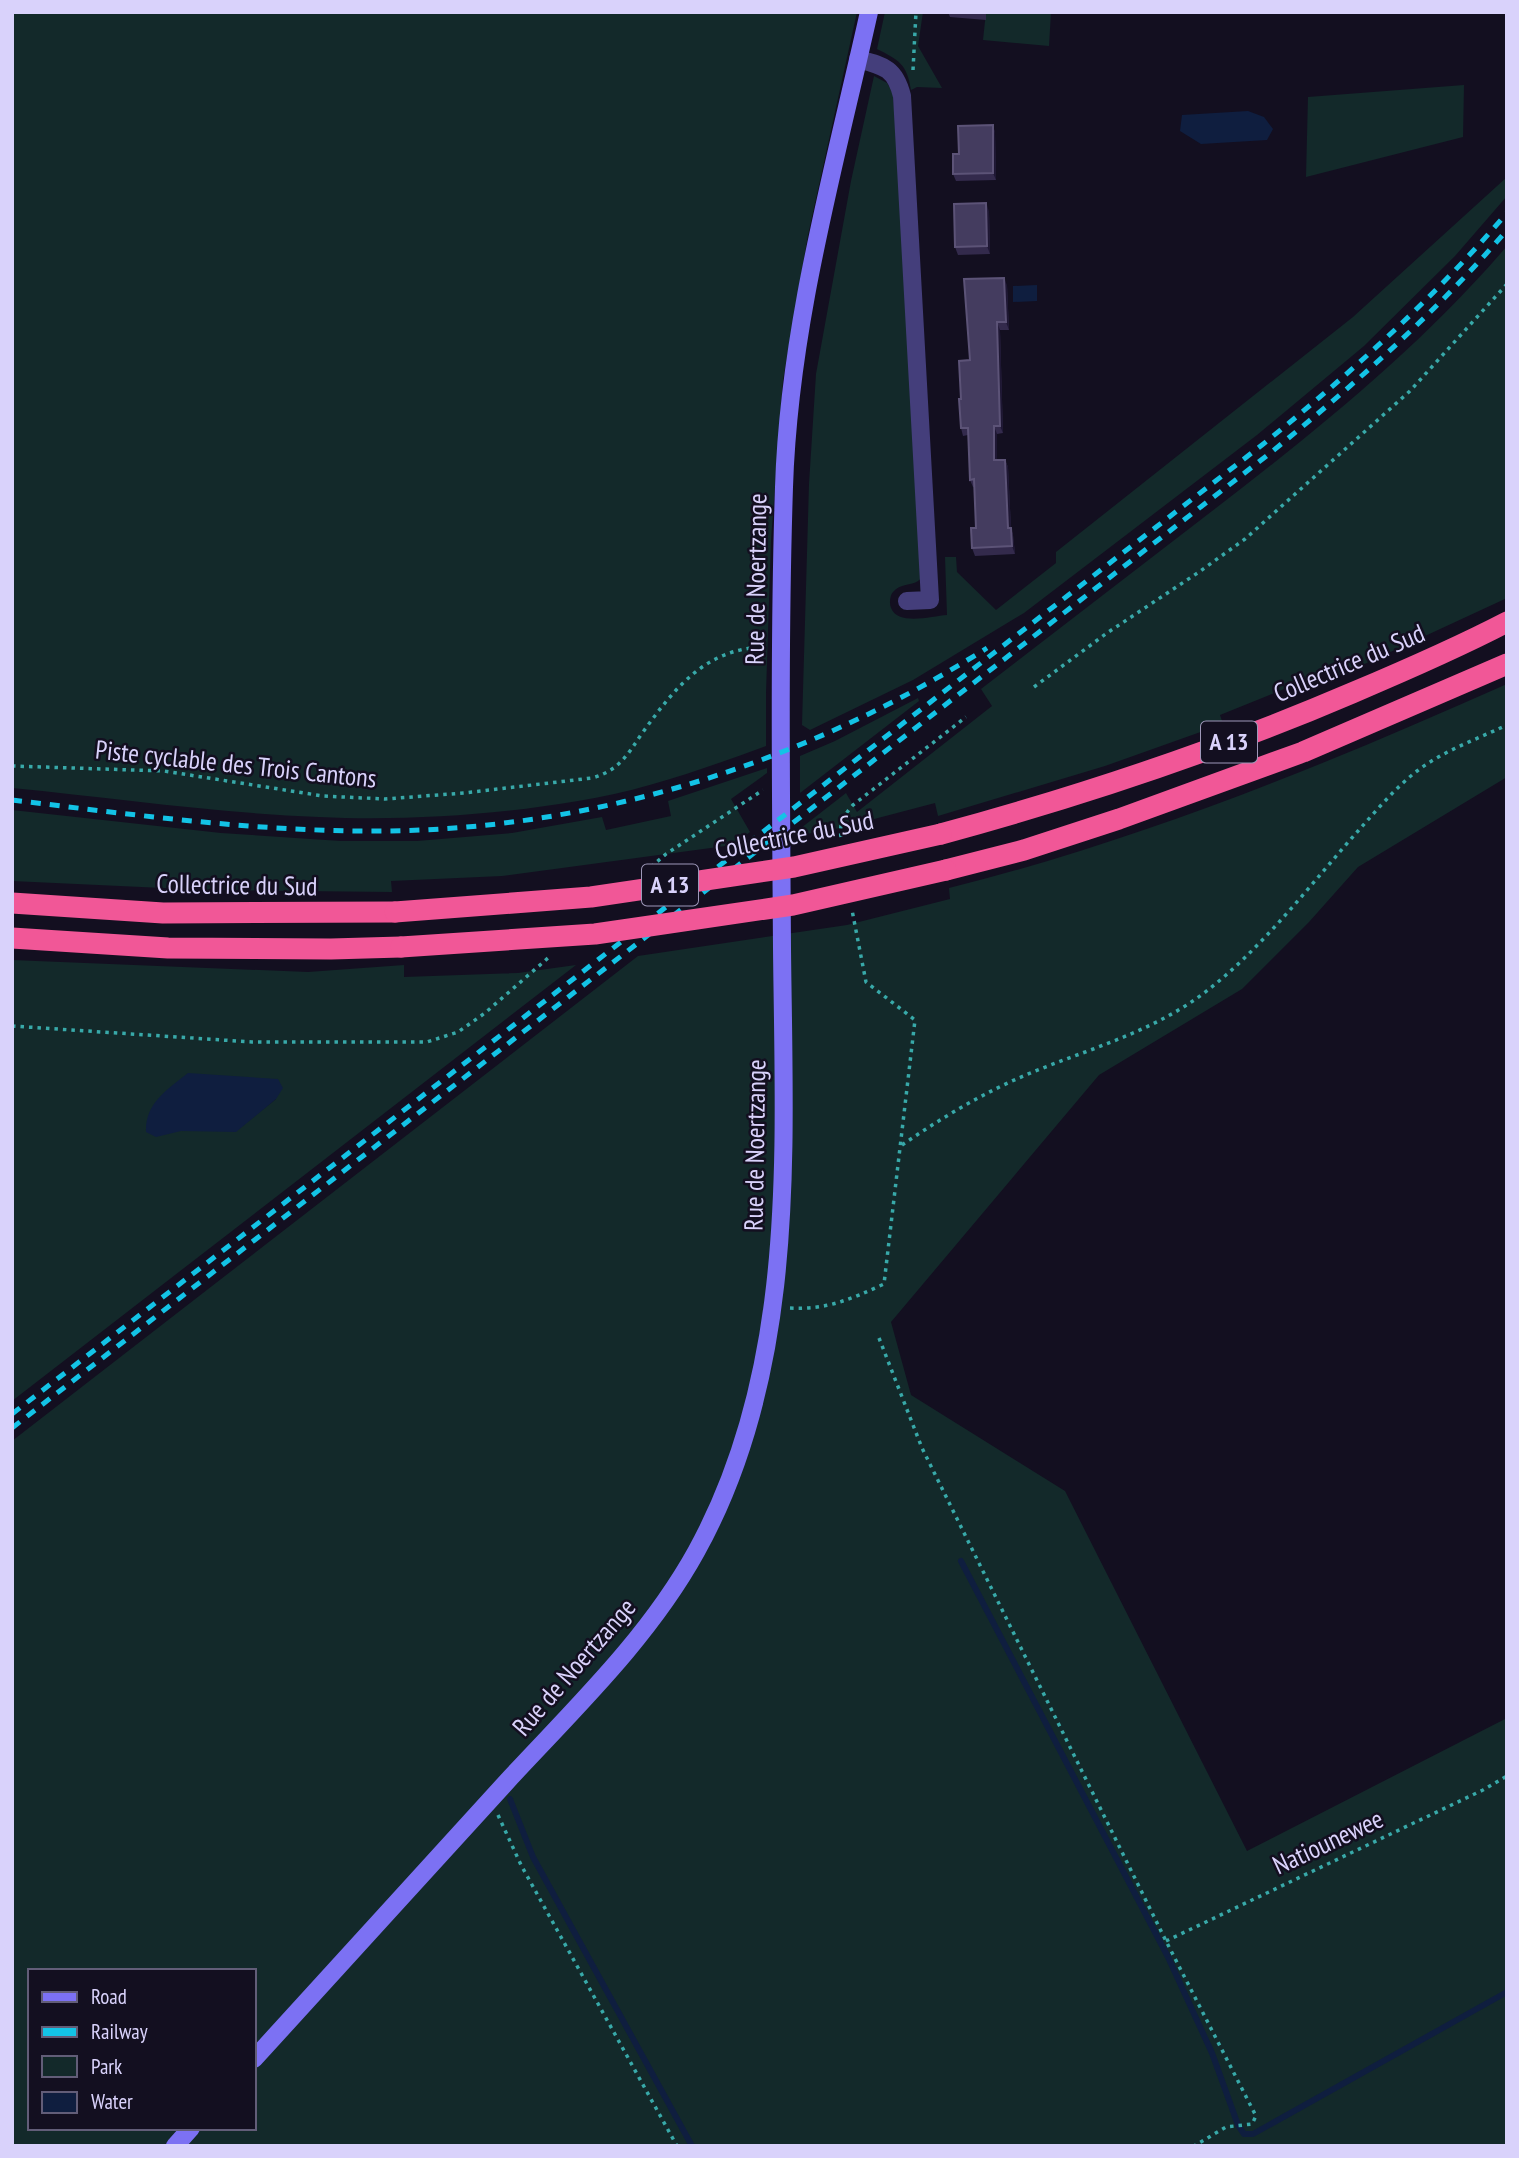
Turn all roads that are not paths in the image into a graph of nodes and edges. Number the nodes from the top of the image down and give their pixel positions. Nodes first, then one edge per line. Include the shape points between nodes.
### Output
1 (869, 12) edge
2 (858, 59) junction
3 (907, 601) dead end
4 (1507, 622) edge
5 (1507, 664) edge
6 (12, 902) edge
7 (12, 938) edge
8 (256, 2057) edge
9 (189, 2130) edge
10 (175, 2146) edge

1 - 2 main road, Rue de Noertzange
2 - 3 street via 886,67 898,79 902,96 930,600
2 - 8 main road, Rue de Noertzange via 810,275 794,370 784,481 779,1243 764,1364 748,1431 696,1553 634,1643
4 - 6 highway, Collectrice du Sud / A 13, bridge via 1288,720 1111,784 941,834 794,867 618,893 395,912 163,913
5 - 7 highway, A 13, bridge via 1303,752 1119,819 1024,850 793,905 595,934 401,947 168,948
9 - 10 main road

